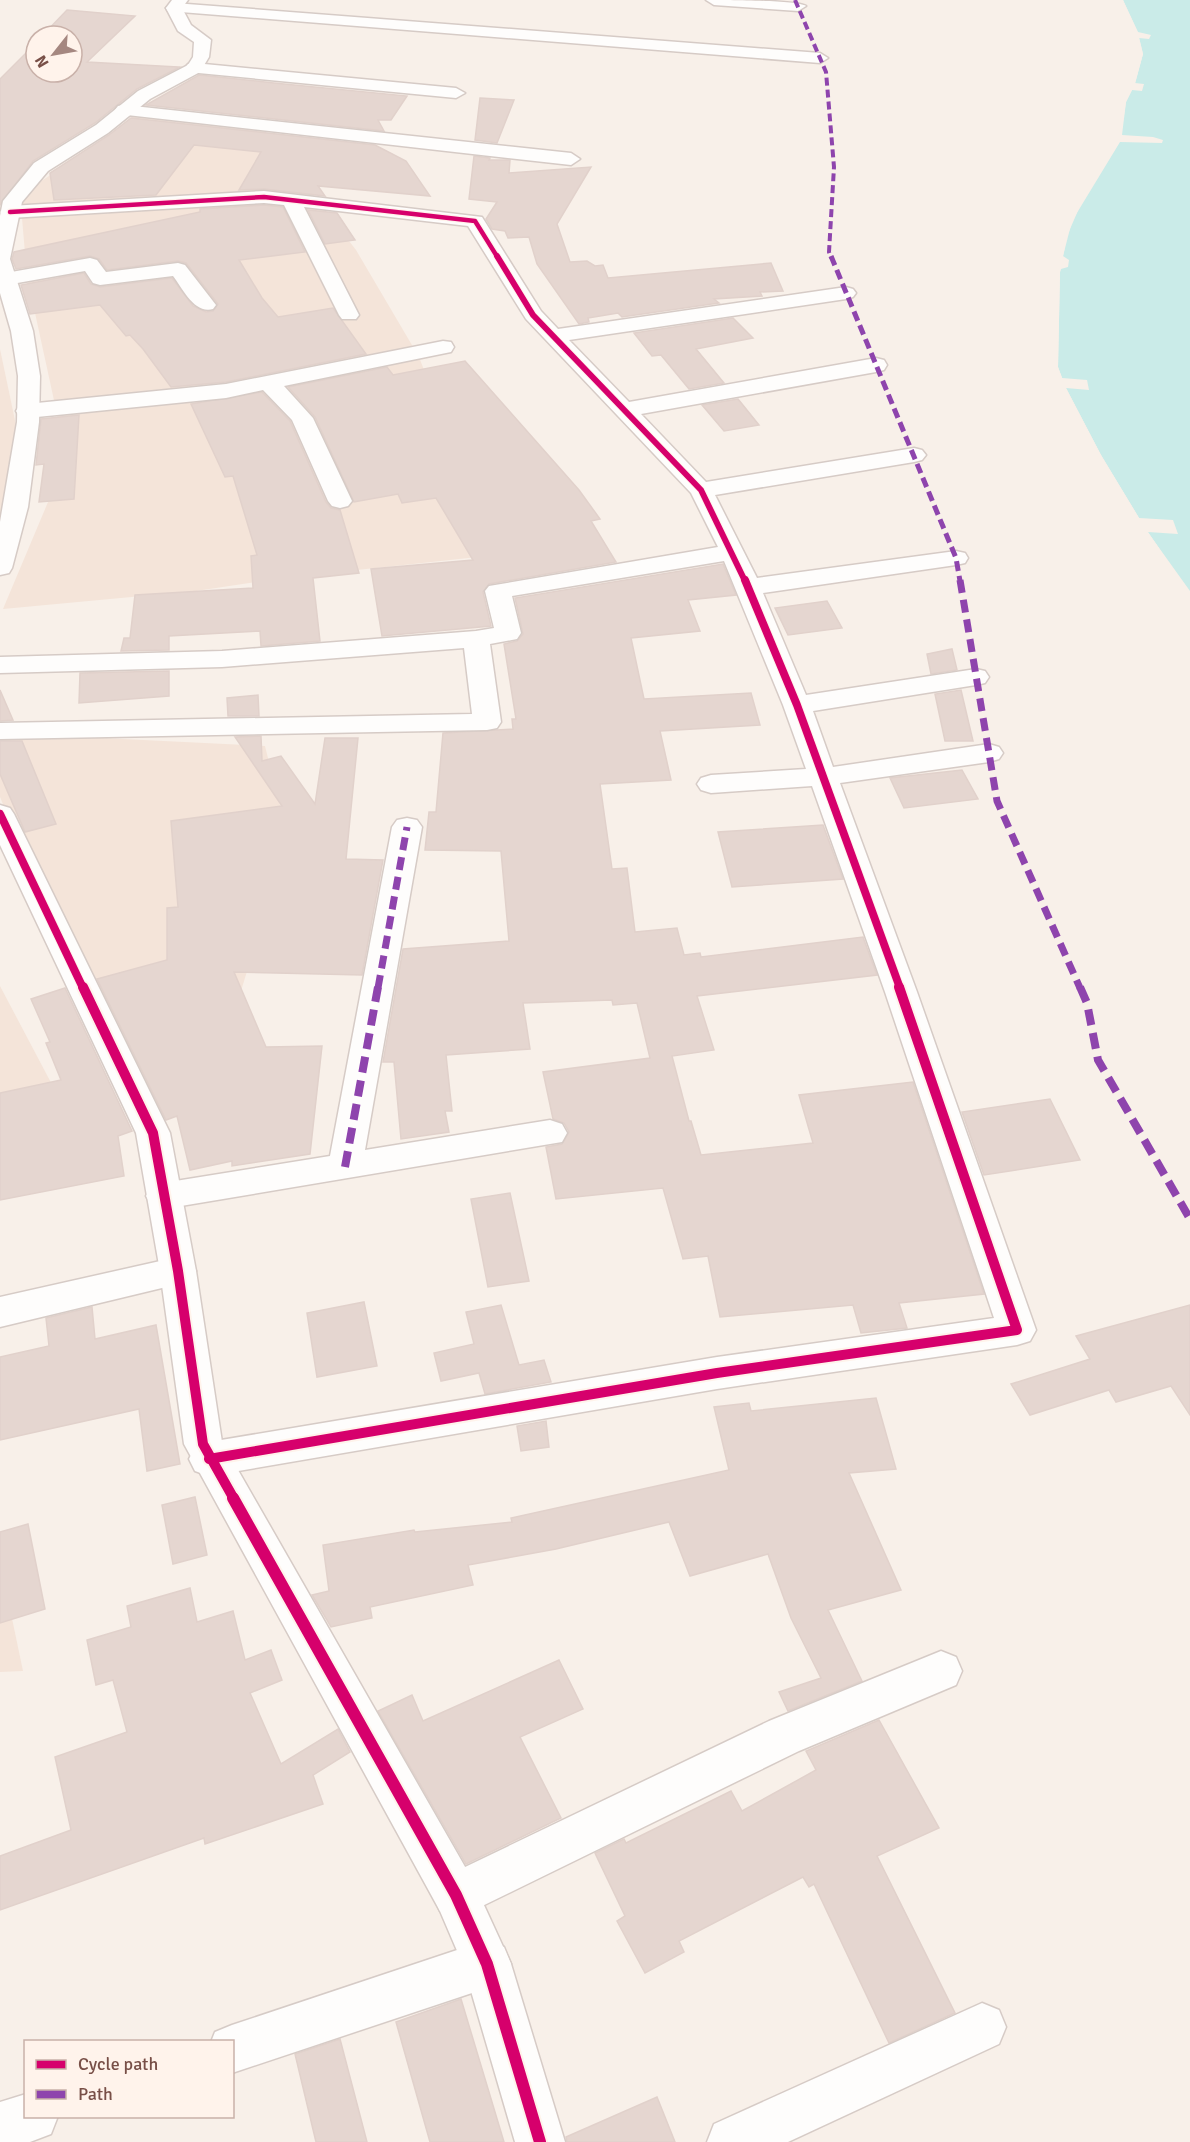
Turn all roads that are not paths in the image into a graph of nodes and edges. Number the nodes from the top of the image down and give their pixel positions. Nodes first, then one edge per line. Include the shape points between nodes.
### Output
1 (714, 0) edge
2 (177, 4) edge
3 (798, 6) dead end
4 (820, 58) dead end
5 (194, 68) junction
6 (456, 93) dead end
7 (124, 110) junction
8 (571, 159) dead end
9 (291, 200) junction
10 (8, 205) edge
11 (6, 279) junction
12 (846, 293) dead end
13 (206, 305) dead end
14 (349, 315) dead end
15 (553, 336) junction
16 (443, 348) dead end
17 (876, 365) dead end
18 (269, 383) junction
19 (625, 410) junction
20 (27, 411) junction
21 (914, 455) dead end
22 (701, 490) junction
23 (340, 501) dead end
24 (733, 552) junction
25 (956, 558) dead end
26 (0, 568) edge
27 (748, 587) junction
28 (476, 639) junction
29 (0, 665) edge
30 (976, 677) dead end
31 (797, 705) junction
32 (0, 731) edge
33 (989, 753) dead end
34 (823, 777) junction
35 (711, 783) dead end
36 (0, 814) edge
37 (407, 827) dead end
38 (550, 1133) dead end
39 (345, 1167) junction
40 (163, 1196) junction
41 (178, 1271) junction
42 (0, 1312) edge
43 (210, 1459) junction
44 (941, 1671) dead end
45 (456, 1895) junction
46 (487, 1964) junction
47 (982, 2028) dead end
48 (234, 2048) edge
49 (27, 2118) edge
50 (0, 2127) edge
51 (540, 2142) edge
52 (732, 2142) edge

1 - 3 street
2 - 4 street
2 - 5 street via 184,27 203,40 201,57
5 - 6 street
5 - 7 street
7 - 8 street
7 - 10 street via 102,129 41,167
9 - 10 street via 264,196
9 - 14 street
9 - 15 street via 475,221 533,315
10 - 11 street via 0,259
11 - 13 street via 90,264 100,279 178,269
11 - 20 street via 22,331 29,376
12 - 15 street
15 - 19 street
16 - 18 street
17 - 19 street
18 - 20 street via 226,391
18 - 23 street via 302,418
19 - 22 street
20 - 26 street via 16,507
21 - 22 street
22 - 24 street
24 - 27 street
24 - 28 street via 498,591 508,633
25 - 27 street
27 - 31 street
28 - 29 street via 222,659
28 - 32 street via 487,722
30 - 31 street
31 - 34 street
33 - 34 street
34 - 35 street
34 - 43 street via 1017,1330 717,1373
36 - 40 street via 153,1133
37 - 39 street
38 - 39 street
39 - 40 street
40 - 41 street
41 - 42 street
41 - 43 street via 203,1444
43 - 45 street
44 - 45 street via 784,1736
45 - 46 street
46 - 48 street
46 - 51 street
47 - 52 street
49 - 50 street

